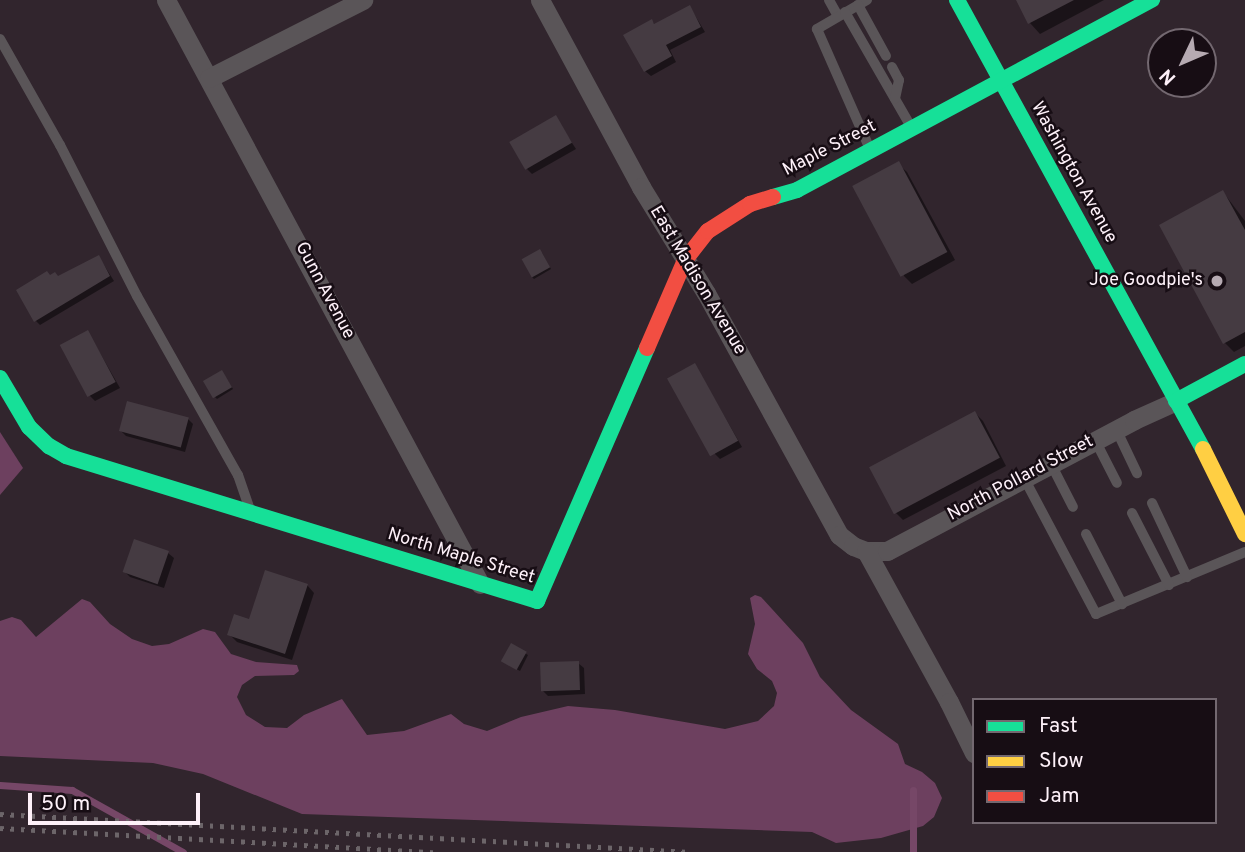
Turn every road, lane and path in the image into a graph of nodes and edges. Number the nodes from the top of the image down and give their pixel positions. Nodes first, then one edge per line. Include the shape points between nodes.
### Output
1 (166, 0) edge
2 (540, 0) edge
3 (830, 0) edge
4 (957, 0) edge
5 (1152, 0) edge
6 (358, 1) edge
7 (863, 2) edge
8 (842, 14) junction
9 (0, 39) edge
10 (886, 56) dead end
11 (892, 67) dead end
12 (209, 78) junction
13 (1000, 80) junction
14 (895, 99) junction
15 (911, 128) junction
16 (870, 150) junction
17 (685, 260) junction
18 (1245, 364) edge
19 (0, 378) edge
20 (1176, 401) junction
21 (1116, 429) junction
22 (1095, 440) junction
23 (1051, 464) junction
24 (1138, 473) dead end
25 (1024, 478) junction
26 (1117, 483) dead end
27 (1152, 503) dead end
28 (1073, 507) dead end
29 (250, 513) junction
30 (1132, 513) dead end
31 (1086, 534) dead end
32 (1245, 534) edge
33 (866, 551) junction
34 (1245, 552) edge
35 (1187, 577) junction
36 (480, 584) junction
37 (1169, 585) junction
38 (1122, 604) junction
39 (972, 749) edge

1 - 12 street, Gunn Avenue
2 - 17 street, East Madison Avenue
3 - 8 lane
4 - 13 street, Washington Avenue
5 - 13 street, Maple Street
6 - 12 street
7 - 8 lane
7 - 10 lane
8 - 14 lane
8 - 16 lane via 817,29
9 - 29 lane via 238,475
11 - 14 lane via 900,80
12 - 36 street, Gunn Avenue
13 - 15 street, Maple Street
13 - 20 street, Washington Avenue
14 - 15 lane
15 - 16 street, Maple Street
16 - 17 street, Maple Street via 796,190 750,204 708,232
17 - 33 street, East Madison Avenue via 839,534
17 - 36 street, North Maple Street via 537,601
18 - 20 street
19 - 29 street, North Maple Street via 29,427 66,456
20 - 21 street, North Pollard Street
20 - 32 street, Washington Avenue
21 - 22 street, North Pollard Street
21 - 24 lane
22 - 23 street, North Pollard Street
22 - 26 lane
23 - 25 street, North Pollard Street
23 - 28 lane
25 - 33 street, North Pollard Street via 887,551
25 - 38 lane via 1096,614
27 - 35 lane
29 - 36 street, North Maple Street
30 - 37 lane
31 - 38 lane
33 - 39 street
34 - 35 lane
35 - 37 lane
37 - 38 lane

